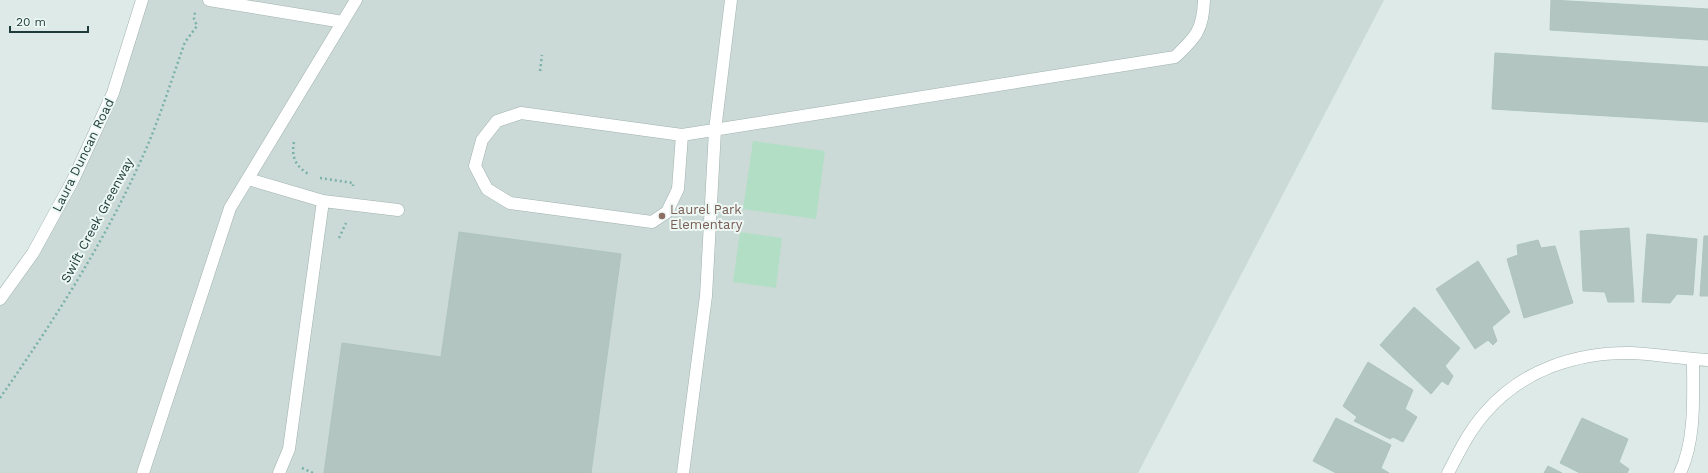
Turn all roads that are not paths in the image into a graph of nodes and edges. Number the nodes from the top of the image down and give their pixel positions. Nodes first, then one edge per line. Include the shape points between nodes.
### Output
1 (142, 0) edge
2 (209, 0) edge
3 (356, 0) edge
4 (731, 0) edge
5 (1204, 0) edge
6 (343, 22) junction
7 (714, 130) junction
8 (682, 135) junction
9 (248, 179) junction
10 (323, 201) junction
11 (398, 210) dead end
12 (0, 299) edge
13 (1693, 360) junction
14 (1708, 360) edge
15 (144, 473) edge
16 (279, 473) edge
17 (683, 473) edge
18 (1448, 473) edge
19 (1680, 473) edge

1 - 12 street, Laura Duncan Road via 113,93 73,180 33,253
2 - 6 street
3 - 6 street
4 - 7 street
5 - 7 street via 1204,19 1193,41 1175,57
6 - 9 street
7 - 8 street
7 - 17 street via 706,296
8 - 8 street via 521,114 497,121 482,140 475,166 486,189 510,203 652,222 667,212 678,189
9 - 10 street
9 - 15 street via 230,208
10 - 11 street
10 - 16 street via 290,449
13 - 14 street
13 - 18 street via 1632,353 1594,354 1555,364 1515,384 1494,403 1469,434
13 - 19 street via 1692,422

